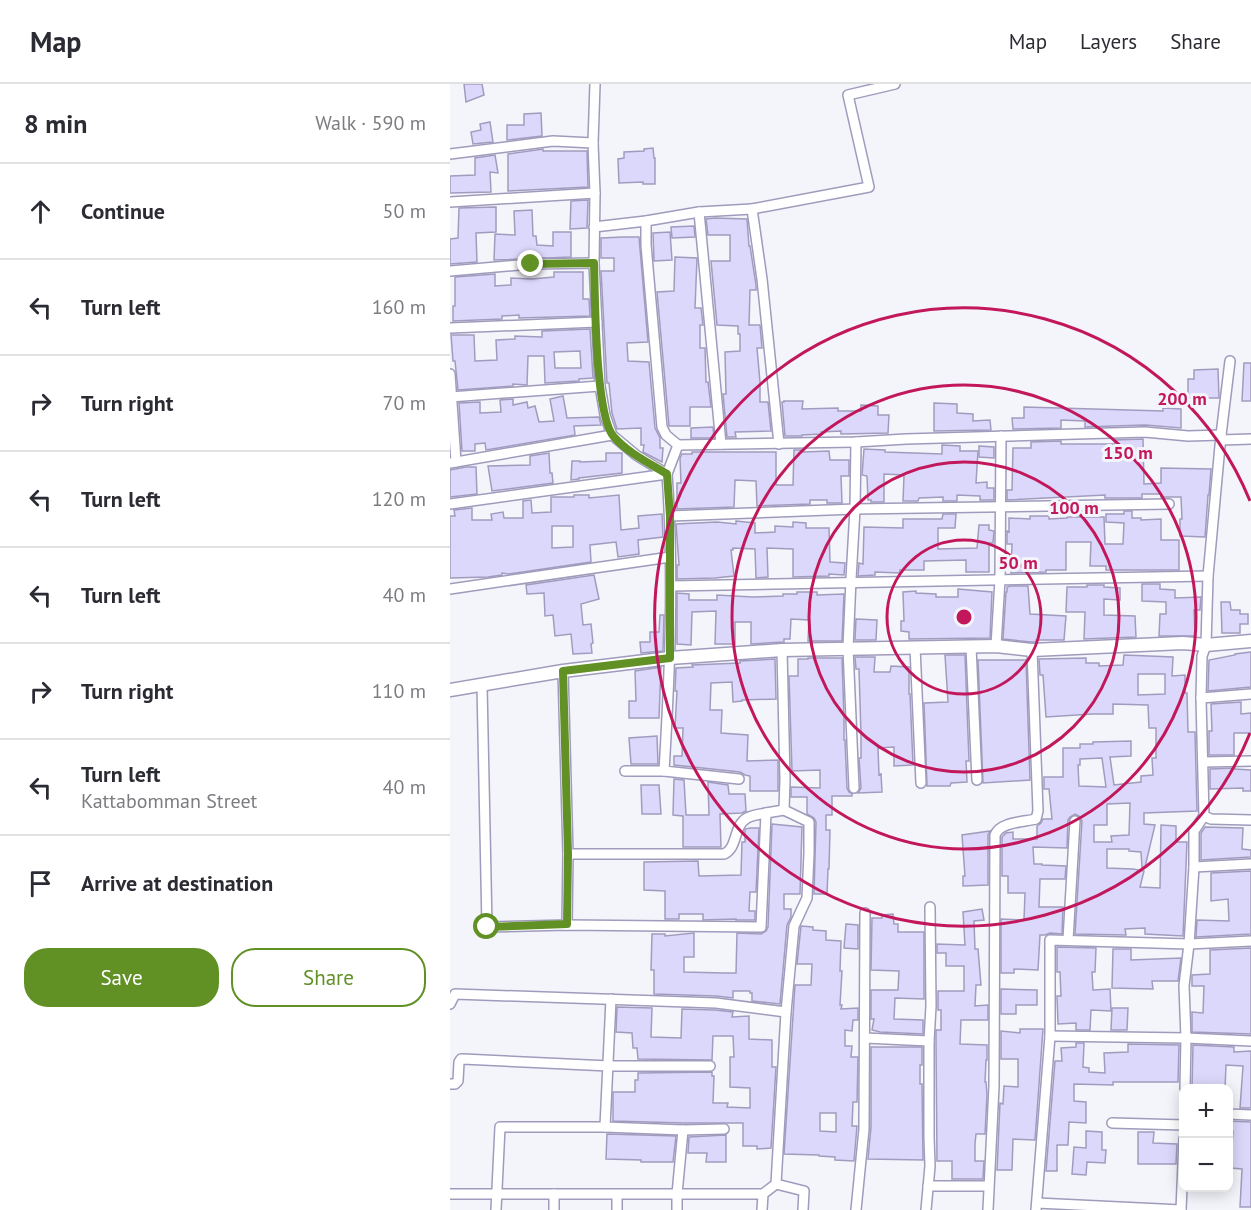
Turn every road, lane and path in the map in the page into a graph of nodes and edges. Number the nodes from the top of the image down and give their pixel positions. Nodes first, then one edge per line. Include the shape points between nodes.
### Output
1 (595, 84) edge
2 (895, 84) edge
3 (593, 142) junction
4 (450, 154) edge
5 (595, 193) junction
6 (450, 202) edge
7 (752, 209) junction
8 (699, 212) junction
9 (646, 221) junction
10 (594, 227) junction
11 (594, 263) junction
12 (450, 271) edge
13 (597, 322) junction
14 (450, 328) edge
15 (1230, 361) dead end
16 (450, 374) edge
17 (600, 386) junction
18 (451, 397) edge
19 (612, 435) junction
20 (1001, 436) junction
21 (1221, 438) junction
22 (1251, 439) edge
23 (856, 442) junction
24 (721, 444) junction
25 (779, 444) junction
26 (678, 445) junction
27 (453, 462) edge
28 (667, 474) junction
29 (450, 504) edge
30 (1169, 504) dead end
31 (1000, 507) junction
32 (855, 509) junction
33 (670, 516) junction
34 (670, 556) junction
35 (1208, 576) junction
36 (1000, 579) junction
37 (850, 582) junction
38 (671, 586) junction
39 (450, 590) edge
40 (1251, 640) edge
41 (1206, 645) junction
42 (971, 646) junction
43 (996, 646) junction
44 (915, 647) junction
45 (849, 648) junction
46 (782, 650) junction
47 (1032, 650) junction
48 (670, 658) junction
49 (563, 671) junction
50 (482, 685) junction
51 (450, 690) edge
52 (1251, 694) edge
53 (1201, 698) junction
54 (1251, 761) edge
55 (1204, 762) junction
56 (625, 771) dead end
57 (664, 771) junction
58 (739, 779) dead end
59 (977, 780) dead end
60 (921, 783) dead end
61 (854, 788) dead end
62 (784, 810) junction
63 (766, 813) junction
64 (1204, 816) junction
65 (1251, 820) edge
66 (1075, 821) dead end
67 (568, 854) junction
68 (1251, 864) edge
69 (1194, 867) junction
70 (930, 907) dead end
71 (865, 913) dead end
72 (567, 924) junction
73 (1068, 940) junction
74 (1251, 941) edge
75 (1189, 944) junction
76 (611, 999) junction
77 (450, 1004) edge
78 (786, 1012) junction
79 (1050, 1036) junction
80 (865, 1038) junction
81 (1186, 1038) junction
82 (929, 1041) junction
83 (1251, 1041) edge
84 (609, 1066) junction
85 (710, 1066) dead end
86 (450, 1084) edge
87 (1185, 1084) edge
88 (1233, 1114) edge
89 (1251, 1115) edge
90 (1112, 1123) dead end
91 (1179, 1125) edge
92 (605, 1127) junction
93 (724, 1129) dead end
94 (683, 1130) junction
95 (776, 1184) junction
96 (928, 1186) junction
97 (988, 1186) junction
98 (1182, 1192) edge
99 (450, 1194) edge
100 (554, 1194) junction
101 (677, 1194) junction
102 (764, 1194) junction
103 (496, 1195) junction
104 (617, 1195) junction
105 (1037, 1207) edge
106 (496, 1210) edge
107 (554, 1210) edge
108 (617, 1210) edge
109 (677, 1210) edge
110 (762, 1210) edge
111 (803, 1210) edge
112 (856, 1210) edge
113 (926, 1210) edge
114 (988, 1210) edge
115 (1181, 1210) edge

1 - 3 street
2 - 7 street via 848,95 869,187
3 - 4 street via 553,141
3 - 5 street
5 - 6 street
5 - 10 street
7 - 8 street
7 - 25 street
8 - 9 street
8 - 24 street
9 - 10 street
9 - 26 street via 662,427
10 - 11 street
11 - 12 street
11 - 13 street
13 - 14 street
13 - 17 street
15 - 21 street
16 - 18 street
17 - 18 street
17 - 19 street
18 - 27 street
19 - 27 street
19 - 28 street
20 - 21 street via 1145,432
20 - 23 street
20 - 31 street
21 - 22 street
21 - 35 street
23 - 25 street
23 - 32 street
24 - 25 street
24 - 26 street
26 - 28 street
28 - 29 street
28 - 33 street
30 - 31 street
31 - 32 street
31 - 36 street
32 - 33 street
32 - 37 street
33 - 34 street
34 - 38 street
34 - 39 street
35 - 36 street
35 - 41 street
36 - 37 street
36 - 43 street
37 - 38 street
37 - 45 street
38 - 48 street
40 - 41 street
41 - 47 street
41 - 53 street
42 - 43 street
42 - 44 street
42 - 59 street
43 - 47 street
44 - 45 street
44 - 60 street
45 - 46 street
45 - 61 street
46 - 48 street
46 - 62 street
47 - 97 street via 1038,811 1036,819 1005,825 995,835 994,1086
48 - 49 street
48 - 57 street
49 - 50 street
49 - 67 street
50 - 51 street
50 - 72 street via 487,927
52 - 53 street
53 - 55 street
54 - 55 street
55 - 64 street
56 - 57 street
57 - 58 street
62 - 63 street
62 - 78 street via 809,822 807,898 794,926
63 - 67 street via 747,818 724,854
63 - 72 street via 761,927
64 - 65 street
64 - 69 street via 1194,831
66 - 73 street
67 - 72 street
68 - 69 street
69 - 75 street
70 - 82 street
71 - 80 street
73 - 75 street
73 - 79 street via 1050,940
74 - 75 street
75 - 81 street via 1184,986
76 - 77 street via 455,994
76 - 78 street via 716,1003
76 - 84 street
78 - 95 street
79 - 81 street
79 - 105 street
80 - 82 street
80 - 112 street via 864,1129
81 - 83 street
81 - 87 street
82 - 96 street
84 - 85 street
84 - 86 street via 461,1059 458,1081
84 - 92 street
88 - 89 street
90 - 91 street
92 - 94 street
92 - 103 street via 500,1127
93 - 94 street
94 - 101 street
95 - 102 street
95 - 111 street via 804,1191
96 - 97 street
96 - 113 street
97 - 114 street
98 - 115 street
99 - 103 street
100 - 103 street
100 - 104 street
100 - 107 street
101 - 102 street
101 - 104 street
101 - 109 street
102 - 110 street
103 - 106 street
104 - 108 street
105 - 115 street

